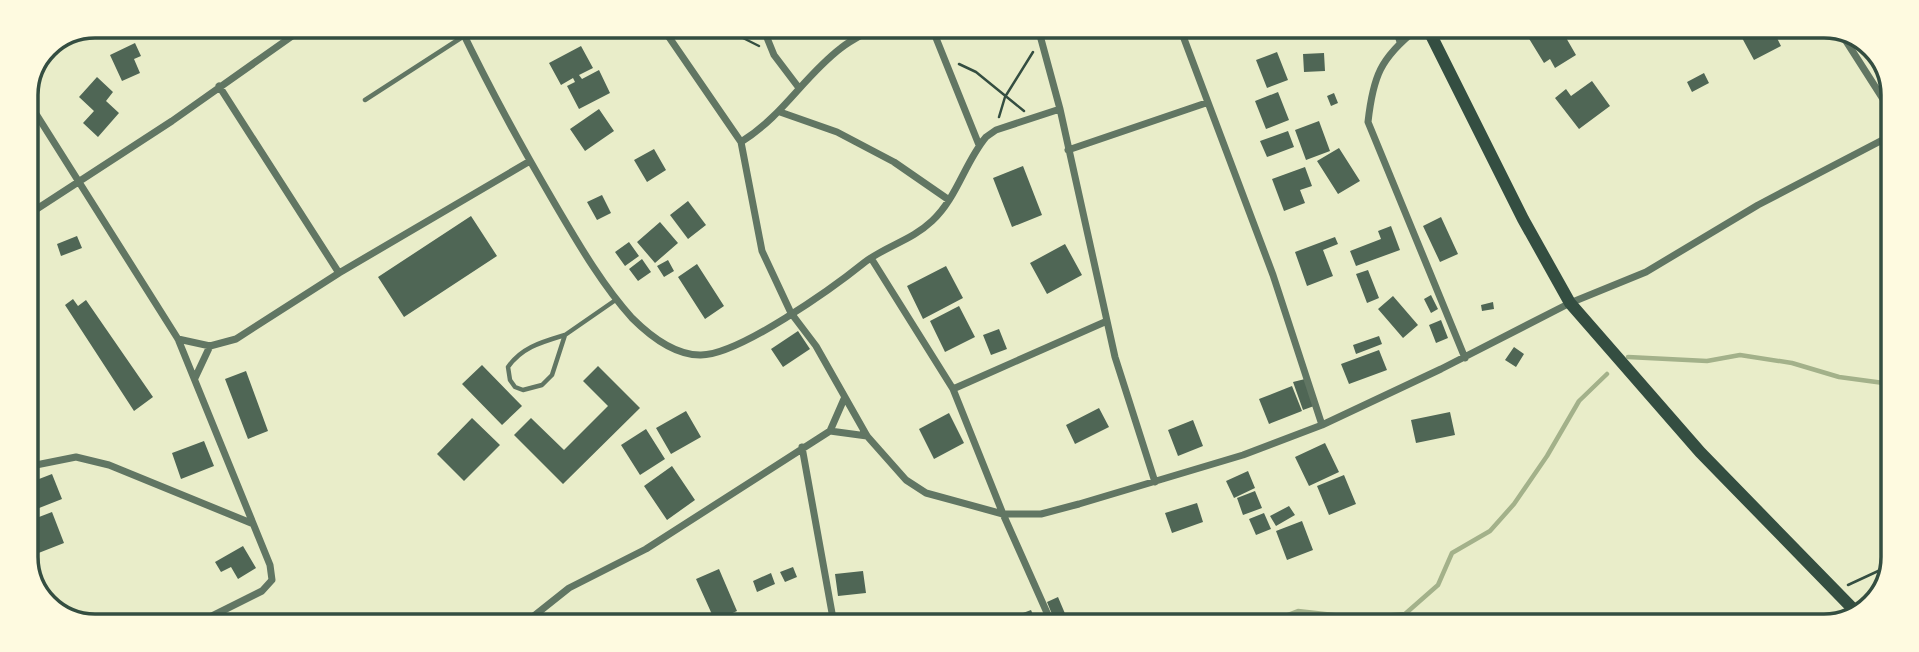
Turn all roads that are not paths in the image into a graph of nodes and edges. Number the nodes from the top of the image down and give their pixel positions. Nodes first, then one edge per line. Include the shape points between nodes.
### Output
1 (287, 38) edge
2 (461, 38) edge
3 (465, 38) edge
4 (670, 38) edge
5 (767, 38) edge
6 (857, 38) edge
7 (937, 38) edge
8 (1040, 38) edge
9 (1183, 38) edge
10 (1399, 38) edge
11 (1405, 38) edge
12 (1432, 38) edge
13 (1400, 42) junction
14 (1848, 44) edge
15 (219, 86) junction
16 (799, 88) junction
17 (1880, 94) edge
18 (365, 100) dead end
19 (1206, 103) junction
20 (1060, 109) junction
21 (780, 112) junction
22 (38, 116) edge
23 (1880, 141) edge
24 (741, 142) junction
25 (979, 145) junction
26 (1069, 150) junction
27 (530, 161) junction
28 (81, 180) junction
29 (949, 200) junction
30 (38, 208) edge
31 (871, 258) junction
32 (339, 274) junction
33 (618, 299) junction
34 (1570, 303) junction
35 (791, 313) junction
36 (1107, 321) junction
37 (565, 335) junction
38 (178, 339) junction
39 (210, 346) junction
40 (1465, 358) junction
41 (195, 378) junction
42 (953, 389) junction
43 (844, 399) junction
44 (1322, 425) junction
45 (830, 430) junction
46 (867, 436) junction
47 (802, 447) junction
48 (39, 464) edge
49 (1155, 482) junction
50 (1003, 514) junction
51 (251, 523) junction
52 (1851, 606) edge
53 (216, 614) edge
54 (536, 614) edge
55 (832, 614) edge
56 (1048, 614) edge

1 - 15 street
2 - 18 lane
3 - 27 street
4 - 24 street
5 - 16 street
6 - 16 street
7 - 25 street
8 - 20 street
9 - 19 street
10 - 13 street
11 - 13 street
12 - 34 main road
13 - 40 street via 1373,80 1368,122
14 - 17 street
15 - 28 street
15 - 32 street
16 - 21 street
19 - 26 street
19 - 44 street via 1273,275
20 - 25 street via 996,130
20 - 26 street
21 - 24 street
21 - 29 street via 837,132 894,162
22 - 28 street
23 - 34 street via 1758,205 1646,272
24 - 35 street via 762,251
25 - 29 street
26 - 36 street
27 - 32 street
27 - 33 street
28 - 30 street
28 - 38 street
29 - 31 street via 932,222 904,243
31 - 35 street
31 - 42 street
32 - 39 street via 236,339
33 - 35 street via 665,345 701,355 719,352
33 - 37 lane
34 - 40 street
34 - 52 main road via 1700,452
35 - 43 street via 816,346
36 - 42 street
36 - 49 street
37 - 37 lane via 552,375 531,389 515,387 508,367 515,357 524,349
38 - 39 street
38 - 41 street
39 - 41 street
40 - 44 street
41 - 51 street
42 - 50 street
43 - 45 street
43 - 46 street
44 - 49 street
45 - 46 street
45 - 47 street
46 - 50 street via 906,480 926,493
47 - 54 street via 646,549 569,588
47 - 55 street
48 - 51 street via 76,457 109,465
49 - 50 street via 1041,514
50 - 56 street
51 - 53 street via 272,580 262,591

